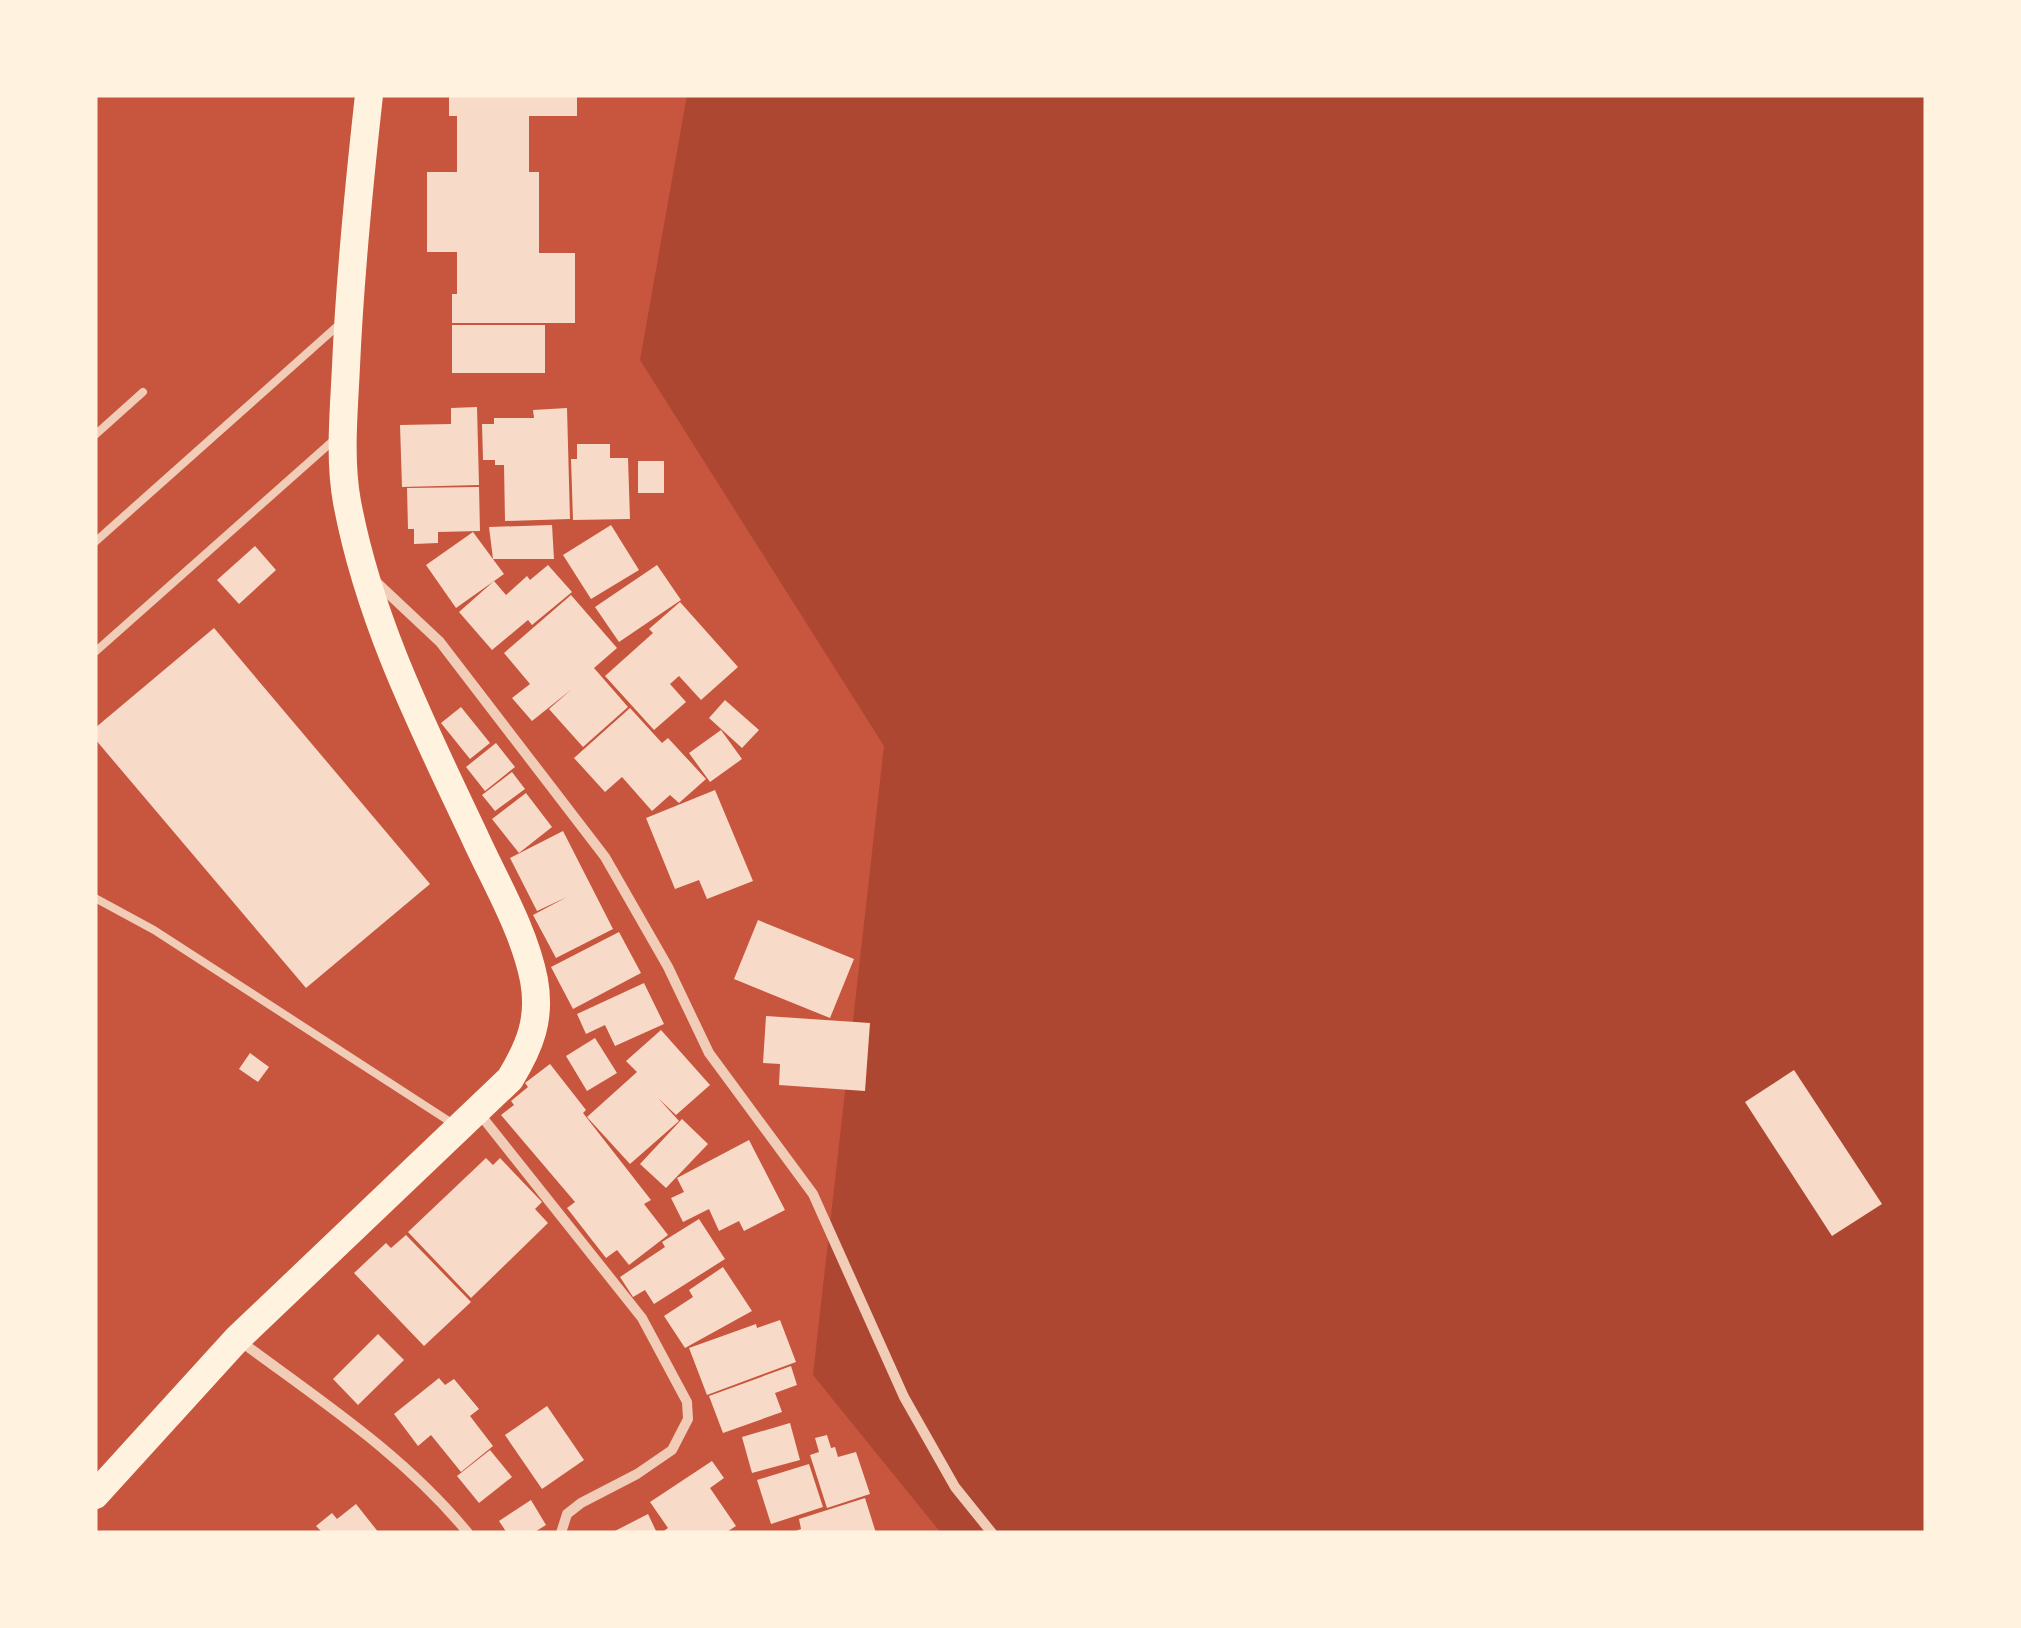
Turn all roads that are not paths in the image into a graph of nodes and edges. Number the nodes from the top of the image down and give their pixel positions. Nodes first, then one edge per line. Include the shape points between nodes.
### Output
1 (370, 95) edge
2 (348, 316) junction
3 (144, 392) dead end
4 (342, 432) junction
5 (95, 436) edge
6 (95, 542) edge
7 (360, 566) junction
8 (95, 652) edge
9 (95, 898) edge
10 (470, 1120) junction
11 (237, 1339) junction
12 (95, 1494) edge
13 (468, 1533) edge
14 (561, 1533) edge
15 (992, 1533) edge

1 - 2 highway
2 - 4 highway
2 - 6 lane
3 - 5 lane
4 - 7 highway
4 - 8 lane
7 - 10 highway via 393,662 516,926 534,979 537,1021 528,1050
7 - 15 street via 440,642 605,857 709,1053 813,1194 904,1397 955,1487
9 - 10 lane
10 - 11 highway
10 - 14 street via 642,1318 687,1402 688,1419 672,1450 581,1503 567,1514
11 - 12 highway
11 - 13 street via 387,1449

